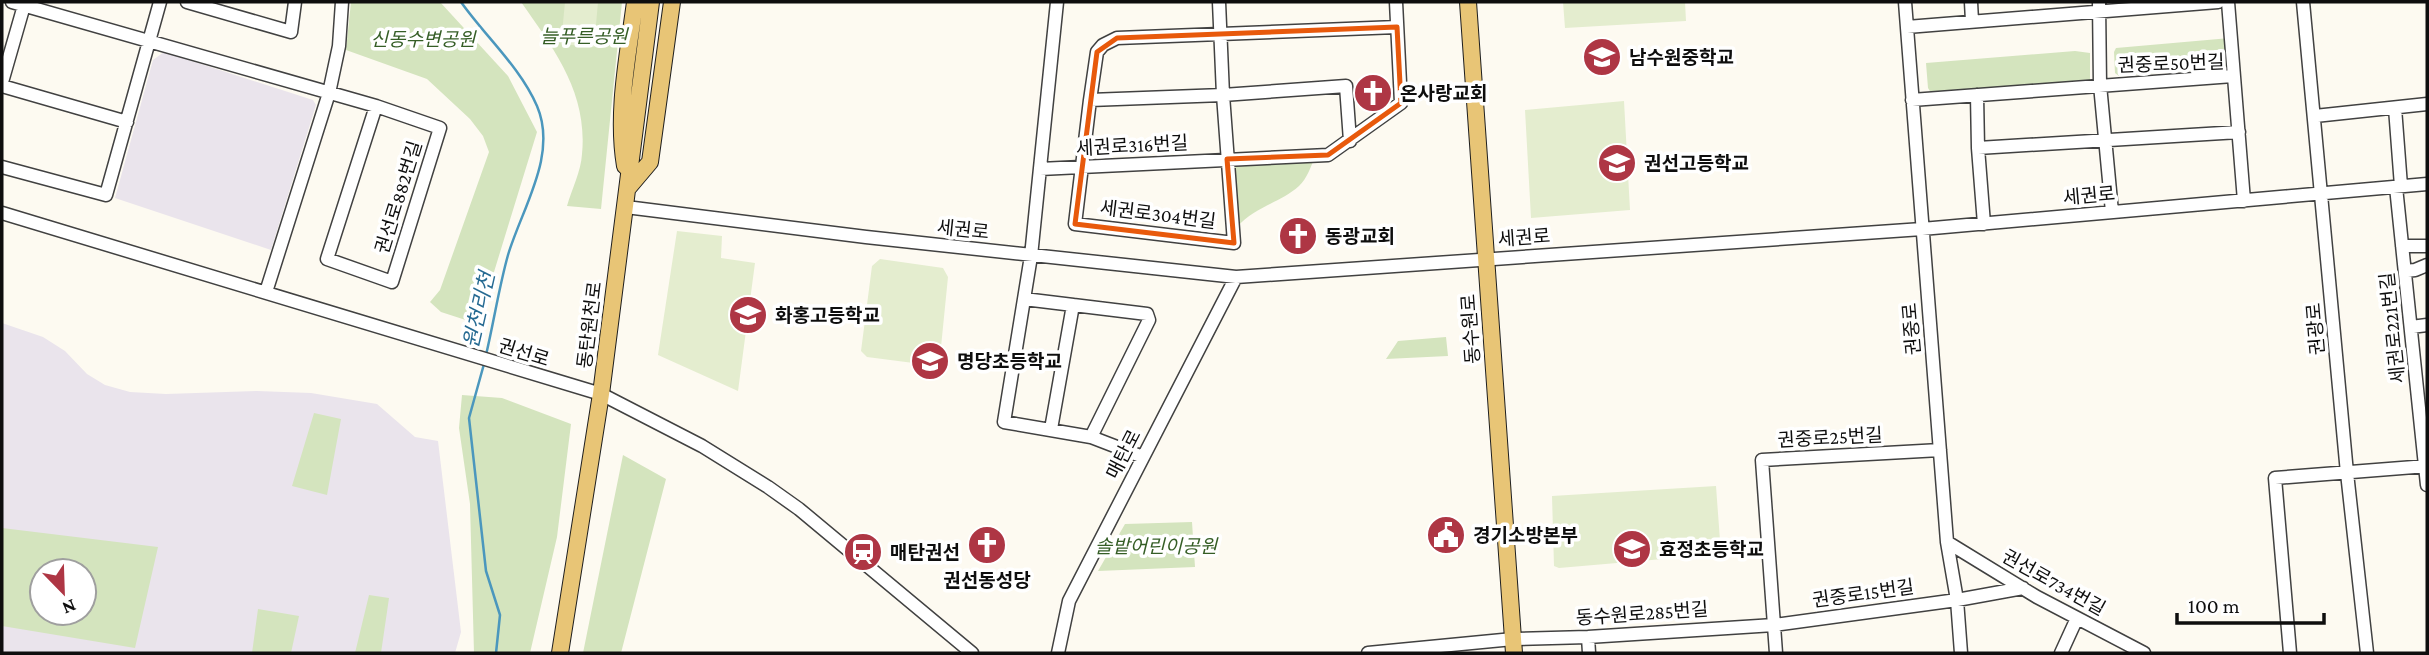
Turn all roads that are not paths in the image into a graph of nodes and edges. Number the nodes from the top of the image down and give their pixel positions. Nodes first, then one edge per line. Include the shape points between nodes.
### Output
1 (160, 2) edge
2 (187, 2) edge
3 (295, 2) edge
4 (342, 2) edge
5 (635, 2) edge
6 (651, 2) edge
7 (672, 2) edge
8 (1057, 2) edge
9 (1219, 2) edge
10 (1396, 2) edge
11 (1468, 2) edge
12 (1905, 2) edge
13 (1971, 2) edge
14 (2218, 2) edge
15 (2228, 2) edge
16 (2303, 2) edge
17 (21, 3) edge
18 (2099, 7) edge
19 (1972, 22) junction
20 (1398, 27) junction
21 (1907, 27) junction
22 (1220, 34) junction
23 (149, 40) junction
24 (2233, 76) junction
25 (2, 84) edge
26 (2100, 85) junction
27 (329, 93) junction
28 (1223, 95) junction
29 (1977, 95) junction
30 (1090, 100) junction
31 (1912, 100) junction
32 (2427, 104) edge
33 (376, 106) junction
34 (2395, 108) junction
35 (2315, 116) junction
36 (127, 121) junction
37 (2239, 132) junction
38 (2105, 140) junction
39 (1350, 141) junction
40 (1979, 148) junction
41 (1227, 159) junction
42 (2, 167) edge
43 (1082, 167) junction
44 (1040, 169) junction
45 (2427, 184) edge
46 (2399, 186) junction
47 (628, 188) junction
48 (2322, 194) junction
49 (2244, 201) junction
50 (626, 207) junction
51 (2112, 212) junction
52 (2, 213) edge
53 (1984, 223) junction
54 (1922, 229) junction
55 (2402, 246) junction
56 (2427, 246) edge
57 (1031, 256) junction
58 (1487, 258) junction
59 (2427, 265) edge
60 (2405, 271) junction
61 (1236, 276) junction
62 (266, 292) junction
63 (1024, 299) junction
64 (1073, 305) junction
65 (2427, 325) edge
66 (2411, 327) junction
67 (601, 394) junction
68 (1051, 429) junction
69 (1091, 437) junction
70 (1940, 450) junction
71 (1143, 457) junction
72 (2426, 466) edge
73 (2347, 472) junction
74 (2427, 485) edge
75 (1947, 542) junction
76 (2023, 588) junction
77 (1957, 600) junction
78 (2077, 618) junction
79 (1774, 625) junction
80 (1588, 637) junction
81 (1514, 646) edge
82 (2127, 649) edge
83 (1435, 650) edge
84 (1387, 652) edge
85 (560, 653) edge
86 (972, 653) edge
87 (1058, 653) edge
88 (1368, 653) edge
89 (1589, 653) edge
90 (1776, 653) edge
91 (1961, 653) edge
92 (2061, 653) edge
93 (2144, 653) edge
94 (2290, 653) edge
95 (2367, 653) edge

1 - 23 street
2 - 3 street via 291,32
4 - 27 street
5 - 47 main road via 621,142
6 - 47 main road, 동탄원천로
7 - 47 main road via 650,162
8 - 44 street
9 - 22 street, 세권로304번길
10 - 20 street
11 - 58 main road, 동수원로
12 - 21 street, 권중로
13 - 19 street
14 - 18 street
15 - 24 street
16 - 35 street, 권광로
17 - 23 street
17 - 25 street
18 - 19 street
18 - 26 street
19 - 21 street
20 - 22 street, 세권로304번길
20 - 39 street via 1401,103
21 - 31 street, 권중로
22 - 28 street, 세권로304번길
22 - 30 street, 세권로304번길 via 1117,38 1103,45 1097,52
23 - 27 street
23 - 36 street
24 - 26 street, 권중로50번길
24 - 37 street, 권중로50번길
25 - 36 street
26 - 29 street, 권중로50번길
26 - 38 street, 권중로50번길
27 - 33 street, 권선로882번길
27 - 62 street
28 - 30 street
28 - 39 street via 1346,86
28 - 41 street, 세권로304번길
29 - 31 street, 권중로50번길
29 - 40 street
30 - 43 street, 세권로304번길
31 - 54 street, 권중로
32 - 34 street
33 - 33 street, 권선로882번길 via 440,128 392,282 327,259
34 - 35 street
34 - 46 street, 세권로221번길
35 - 48 street, 권광로
36 - 42 street via 106,195
37 - 38 street
37 - 49 street, 권중로50번길
38 - 40 street
38 - 51 street, 권중로50번길
39 - 41 street via 1328,155
40 - 53 street
41 - 43 street, 세권로316번길
41 - 43 street, 세권로304번길 via 1234,243 1075,224
43 - 44 street, 세권로316번길
44 - 57 street
45 - 46 street, 세권로
46 - 48 street, 세권로
46 - 55 street, 세권로221번길
47 - 50 main road, 동탄원천로
48 - 49 street, 세권로
48 - 73 street, 권광로
49 - 51 street, 세권로
50 - 57 street, 세권로
50 - 67 main road, 동탄원천로
51 - 53 street, 세권로
52 - 62 street, 권선로
53 - 54 street, 세권로
54 - 58 street, 세권로
54 - 70 street, 권중로
55 - 56 street
55 - 60 street, 세권로221번길
57 - 61 street, 세권로
57 - 63 street
58 - 61 street, 세권로
58 - 81 main road, 동수원로
59 - 60 street
60 - 66 street, 세권로221번길
61 - 71 street, 매탄로
62 - 67 street, 권선로
63 - 64 street
63 - 68 street via 1004,422
64 - 68 street
64 - 69 street via 1147,314 1149,320
65 - 66 street
66 - 72 street, 세권로221번길
67 - 85 main road, 동탄원천로
67 - 86 street, 권선로 via 702,446 768,487
68 - 69 street
69 - 71 street
70 - 75 street, 권중로
70 - 79 street, 권중로25번길 via 1762,460
71 - 87 street, 매탄로 via 1069,601
72 - 73 street
72 - 74 street, 세권로221번길
73 - 94 street via 2275,478
73 - 95 street, 권광로
75 - 76 street, 권선로734번길
75 - 77 street, 권중로
76 - 77 street, 권중로15번길
76 - 78 street, 권선로734번길
77 - 79 street, 권중로15번길
77 - 91 street, 권중로
78 - 82 street, 권선로734번길
78 - 92 street
79 - 80 street, 동수원로285번길
79 - 90 street
80 - 81 street, 동수원로285번길
80 - 89 street
81 - 83 street, 동수원로285번길
82 - 93 street, 권선로734번길
83 - 84 street, 동수원로285번길
84 - 88 street, 동수원로285번길

